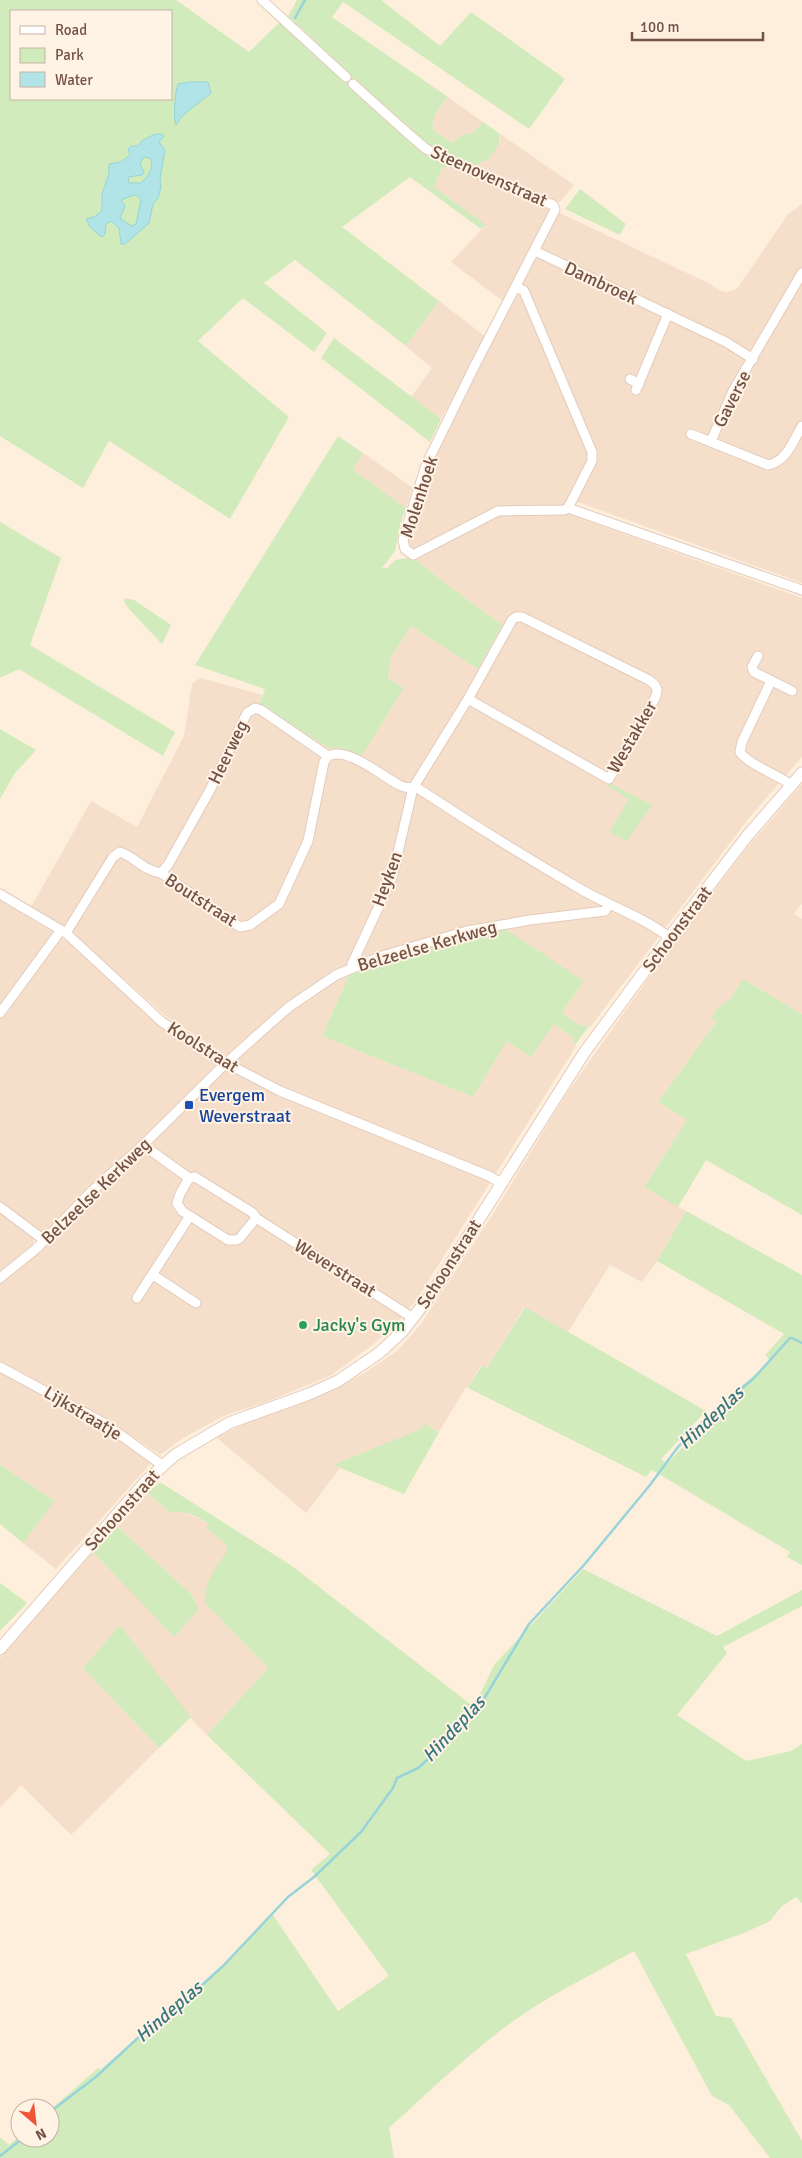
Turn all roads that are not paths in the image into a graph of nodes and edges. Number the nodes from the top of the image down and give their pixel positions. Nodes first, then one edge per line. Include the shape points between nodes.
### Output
1 (262, 0) edge
2 (346, 77) dead end
3 (353, 84) dead end
4 (555, 210) joint
5 (535, 251) junction
6 (802, 273) edge
7 (517, 287) junction
8 (668, 314) junction
9 (753, 359) junction
10 (630, 379) dead end
11 (802, 426) edge
12 (691, 434) dead end
13 (711, 441) junction
14 (568, 508) junction
15 (802, 590) edge
16 (758, 656) dead end
17 (771, 681) junction
18 (792, 691) dead end
19 (468, 700) junction
20 (328, 756) junction
21 (802, 773) edge
22 (791, 785) junction
23 (414, 788) junction
24 (161, 872) junction
25 (0, 894) edge
26 (609, 904) junction
27 (64, 932) junction
28 (669, 937) junction
29 (352, 967) junction
30 (0, 1013) edge
31 (226, 1063) junction
32 (143, 1145) junction
33 (190, 1178) junction
34 (501, 1183) junction
35 (0, 1207) edge
36 (190, 1216) junction
37 (256, 1218) junction
38 (44, 1240) junction
39 (152, 1275) junction
40 (0, 1278) edge
41 (137, 1298) dead end
42 (196, 1303) dead end
43 (413, 1318) junction
44 (0, 1367) edge
45 (162, 1465) junction
46 (0, 1649) edge

1 - 2 street
3 - 4 street, Steenovenstraat via 425,148 554,206
4 - 5 street, Molenhoek
5 - 7 street, Molenhoek
5 - 8 street, Dambroek
6 - 9 street
7 - 14 street via 524,291 592,452 592,461
7 - 14 street, Molenhoek via 426,465 403,546 413,555 498,511
8 - 9 street, Dambroek
8 - 10 street via 637,387
9 - 13 street, Gaverse via 733,391
11 - 13 street, Gaverse via 783,458 768,465
12 - 13 street, Gaverse
14 - 15 street, Molenhoek
16 - 17 street via 752,670
17 - 18 street
17 - 22 street via 740,752
19 - 19 street, Westakker via 606,779 610,778 657,695 657,686 522,616 512,620
19 - 23 street
20 - 23 street via 344,755 402,786
20 - 24 street, Heerweg via 261,710 255,708 247,713 206,797
20 - 24 street, Boutstraat via 305,849 279,904 250,925 240,927
21 - 22 street, Schoonstraat
22 - 28 street, Schoonstraat
23 - 26 street
23 - 29 street, Heyken via 392,878
24 - 27 street, Boutstraat via 151,872 127,854 117,853
25 - 27 street, Koolstraat
26 - 28 street
26 - 29 street, Belzeelse Kerkweg via 605,911 467,931
27 - 30 street
27 - 31 street, Koolstraat via 162,1022
28 - 34 street, Schoonstraat via 584,1053
29 - 31 street, Belzeelse Kerkweg via 289,1007
31 - 32 street, Belzeelse Kerkweg
31 - 34 street, Koolstraat via 287,1094
32 - 33 street, Weverstraat
32 - 38 street, Belzeelse Kerkweg
33 - 36 street via 178,1203
33 - 37 street, Weverstraat via 204,1182
34 - 43 street, Schoonstraat
35 - 38 street
36 - 37 street via 232,1241 240,1238
36 - 39 street
37 - 43 street, Weverstraat
38 - 40 street, Belzeelse Kerkweg
39 - 41 street
39 - 42 street
43 - 45 street, Schoonstraat via 379,1353 338,1381 229,1424 198,1440
44 - 45 street, Lijkstraatje via 104,1422
45 - 46 street, Schoonstraat

